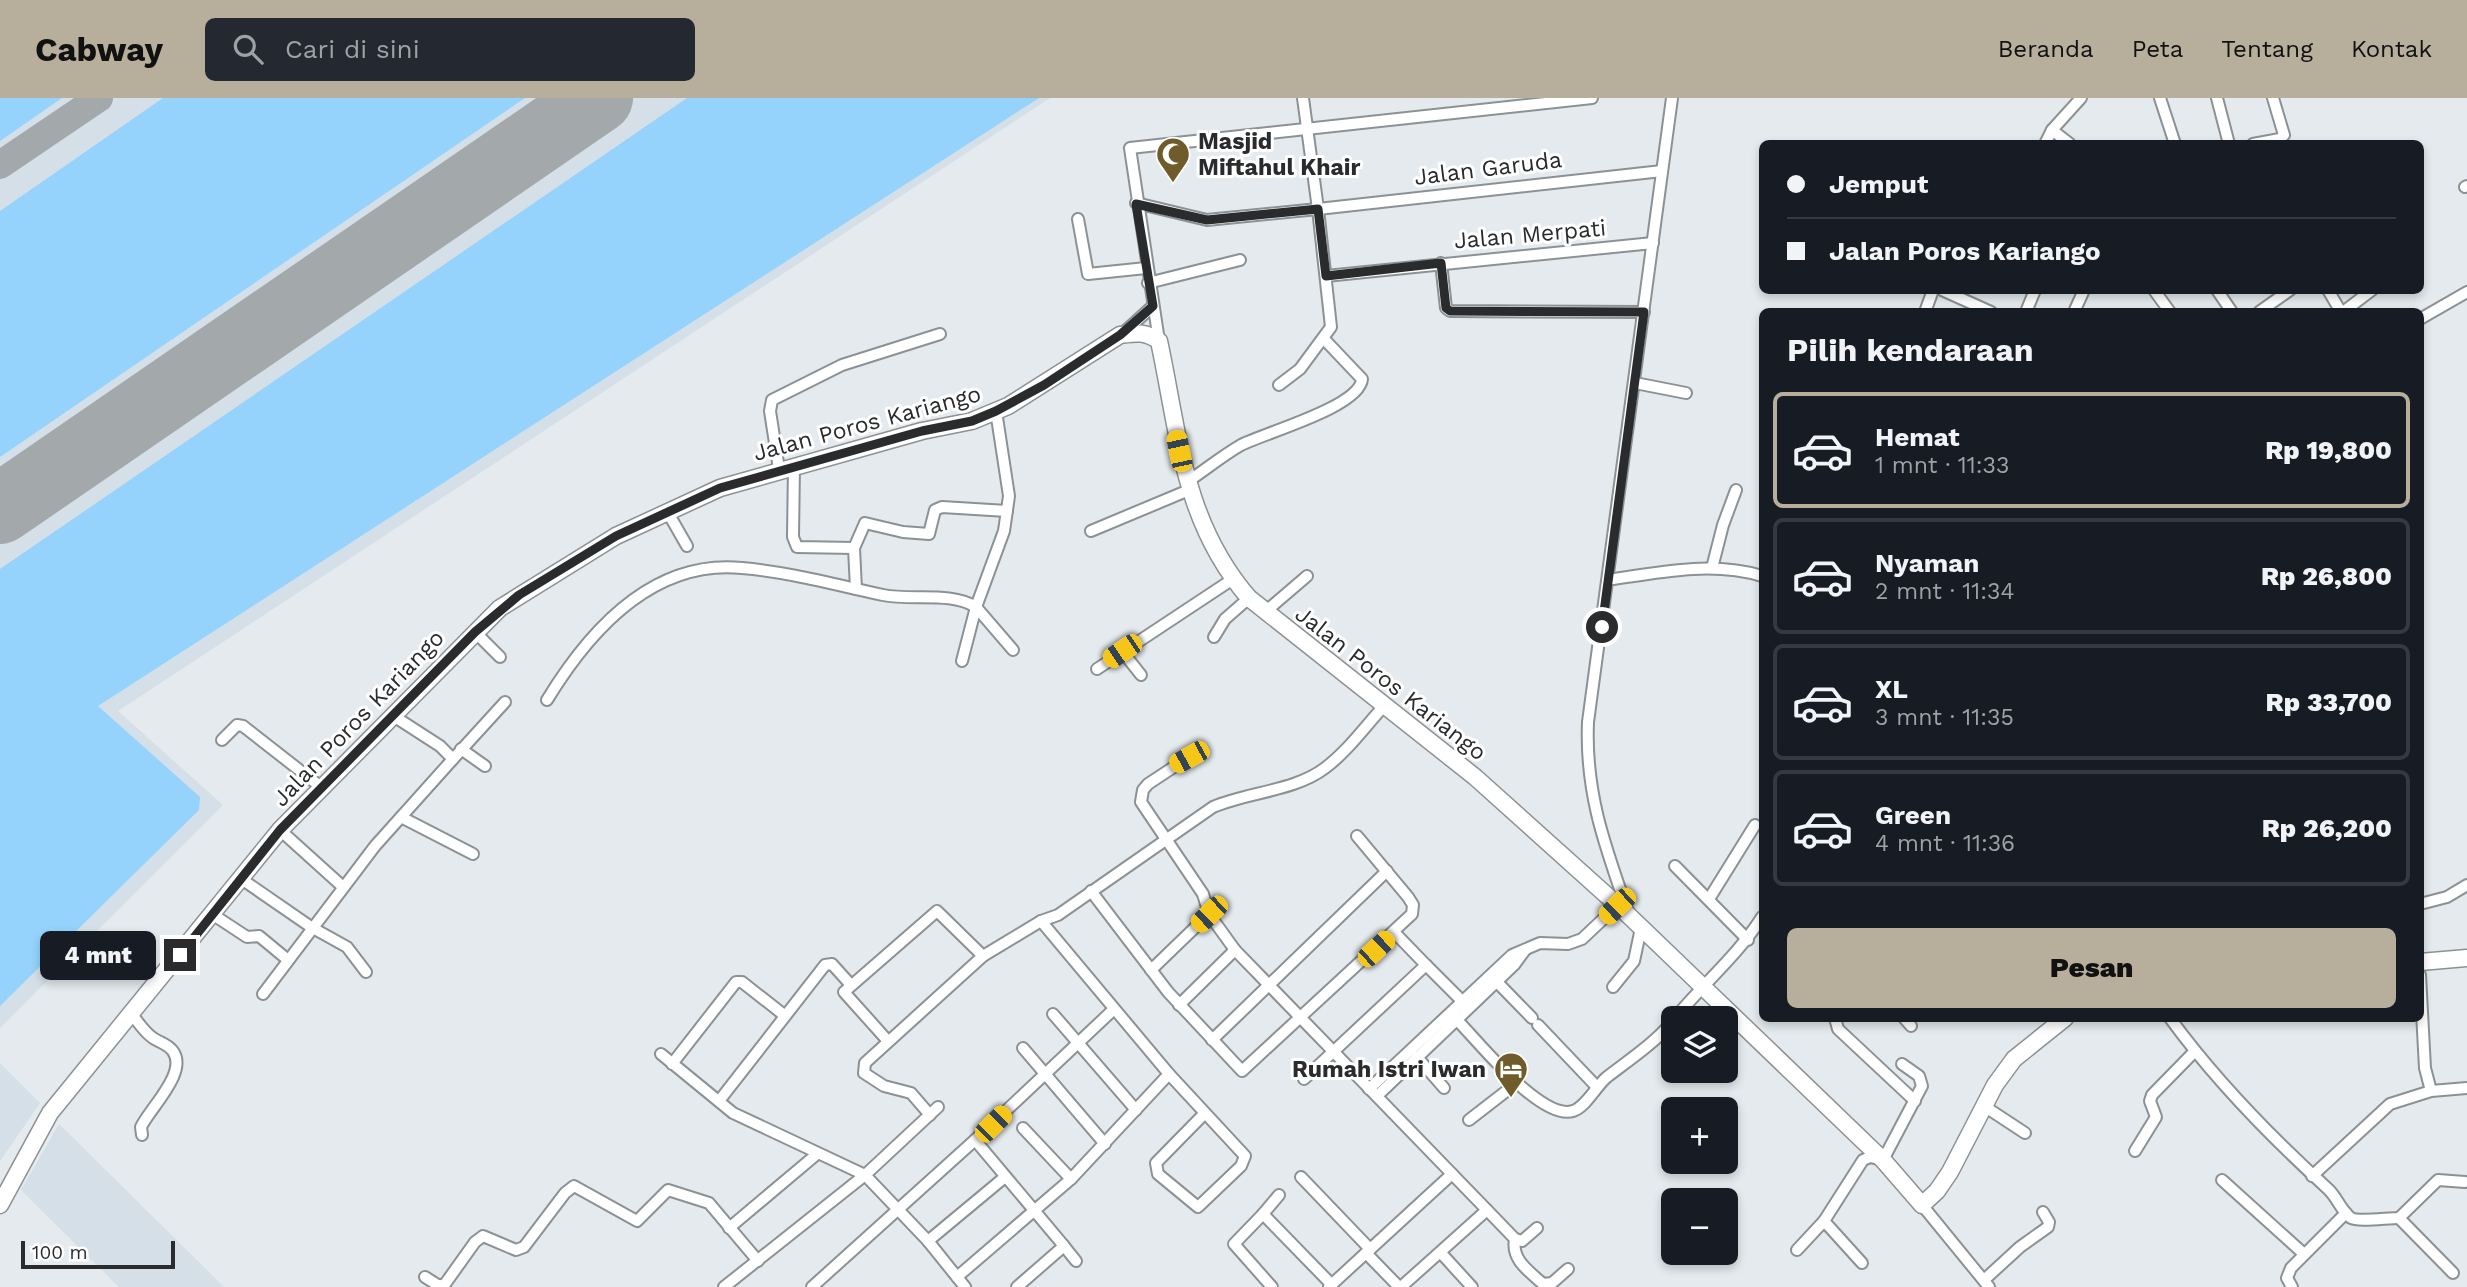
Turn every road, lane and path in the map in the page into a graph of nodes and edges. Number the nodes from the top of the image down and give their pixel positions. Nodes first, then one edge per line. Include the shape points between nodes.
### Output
1 (1303, 98) edge
2 (1592, 98) edge
3 (1672, 98) edge
4 (2081, 98) edge
5 (2160, 98) edge
6 (2217, 98) edge
7 (2273, 98) edge
8 (1551, 100) edge
9 (2052, 130) junction
10 (1308, 131) junction
11 (2047, 140) edge
12 (2065, 140) edge
13 (2174, 140) edge
14 (2228, 140) edge
15 (2275, 140) edge
16 (1662, 171) junction
17 (1136, 204) junction
18 (1318, 209) junction
19 (1078, 219) dead end
20 (1653, 243) junction
21 (1240, 260) dead end
22 (1441, 263) junction
23 (1146, 268) junction
24 (1326, 276) junction
25 (1148, 283) junction
26 (2467, 292) edge
27 (1949, 294) edge
28 (2367, 294) edge
29 (2275, 295) edge
30 (1153, 306) junction
31 (1973, 308) edge
32 (2263, 308) edge
33 (2347, 308) edge
34 (1644, 312) junction
35 (2424, 317) edge
36 (940, 334) dead end
37 (1120, 335) junction
38 (1324, 339) junction
39 (1159, 341) junction
40 (1635, 383) junction
41 (1279, 384) dead end
42 (1686, 393) dead end
43 (996, 411) junction
44 (787, 468) junction
45 (1188, 486) junction
46 (1736, 490) dead end
47 (667, 511) junction
48 (1007, 511) junction
49 (1091, 531) dead end
50 (687, 546) dead end
51 (854, 548) junction
52 (1712, 568) junction
53 (1759, 575) edge
54 (1307, 576) dead end
55 (1233, 579) junction
56 (1608, 580) junction
57 (856, 589) junction
58 (1249, 598) junction
59 (976, 607) junction
60 (1265, 612) junction
61 (475, 632) junction
62 (1214, 637) dead end
63 (1013, 650) dead end
64 (1122, 651) junction
65 (500, 657) dead end
66 (962, 661) dead end
67 (1097, 668) dead end
68 (1141, 675) dead end
69 (547, 700) dead end
70 (505, 702) dead end
71 (1385, 705) junction
72 (392, 715) junction
73 (222, 740) dead end
74 (461, 749) junction
75 (1189, 757) dead end
76 (453, 759) junction
77 (485, 766) dead end
78 (321, 787) junction
79 (401, 817) junction
80 (1755, 825) dead end
81 (280, 830) junction
82 (1357, 836) dead end
83 (1163, 839) junction
84 (473, 854) dead end
85 (1675, 866) dead end
86 (1387, 871) junction
87 (240, 878) junction
88 (2467, 885) edge
89 (342, 886) junction
90 (1091, 891) junction
91 (1709, 899) junction
92 (2424, 903) edge
93 (1617, 906) junction
94 (212, 914) junction
95 (1209, 914) junction
96 (1041, 920) junction
97 (1759, 921) edge
98 (1635, 923) junction
99 (311, 927) junction
100 (1394, 932) junction
101 (1748, 940) junction
102 (1235, 950) junction
103 (1525, 950) junction
104 (983, 956) junction
105 (2467, 958) edge
106 (288, 960) junction
107 (2424, 962) edge
108 (1426, 965) junction
109 (1151, 970) junction
110 (366, 972) dead end
111 (1497, 982) junction
112 (850, 984) junction
113 (1269, 985) junction
114 (1613, 986) dead end
115 (1702, 986) junction
116 (263, 994) dead end
117 (1462, 1002) junction
118 (1180, 1005) junction
119 (1686, 1006) edge
120 (1113, 1010) junction
121 (131, 1013) junction
122 (1053, 1014) dead end
123 (784, 1015) junction
124 (1301, 1019) junction
125 (1457, 1020) junction
126 (1836, 1022) edge
127 (2057, 1022) edge
128 (2173, 1022) edge
129 (2423, 1022) edge
130 (1661, 1031) edge
131 (887, 1040) junction
132 (1212, 1040) junction
133 (1078, 1043) junction
134 (1023, 1048) dead end
135 (2194, 1051) junction
136 (1333, 1052) junction
137 (662, 1054) dead end
138 (1417, 1057) junction
139 (673, 1064) junction
140 (1902, 1064) dead end
141 (1045, 1072) junction
142 (1169, 1074) junction
143 (1304, 1079) dead end
144 (1518, 1082) junction
145 (1596, 1086) junction
146 (1444, 1088) dead end
147 (2467, 1088) edge
148 (2431, 1090) junction
149 (1373, 1093) junction
150 (719, 1101) junction
151 (1915, 1101) junction
152 (1984, 1106) junction
153 (1136, 1110) junction
154 (1205, 1114) junction
155 (1469, 1120) dead end
156 (1023, 1128) dead end
157 (2025, 1133) dead end
158 (142, 1135) dead end
159 (975, 1140) junction
160 (1105, 1144) junction
161 (2134, 1151) dead end
162 (817, 1154) junction
163 (1883, 1160) junction
164 (1452, 1174) junction
165 (866, 1175) junction
166 (2312, 1176) junction
167 (1005, 1177) junction
168 (1301, 1177) dead end
169 (1071, 1179) junction
170 (2222, 1180) dead end
171 (2465, 1182) dead end
172 (1279, 1195) dead end
173 (0, 1205) edge
174 (1922, 1205) junction
175 (897, 1208) junction
176 (1487, 1210) junction
177 (1034, 1212) junction
178 (2043, 1212) dead end
179 (2346, 1213) junction
180 (1263, 1214) junction
181 (2399, 1218) junction
182 (1824, 1221) junction
183 (729, 1227) junction
184 (1537, 1228) dead end
185 (1515, 1239) junction
186 (928, 1241) junction
187 (1064, 1246) junction
188 (1797, 1250) dead end
189 (1368, 1251) junction
190 (1441, 1253) junction
191 (2304, 1254) junction
192 (758, 1261) junction
193 (1076, 1261) dead end
194 (1862, 1263) dead end
195 (1568, 1269) dead end
196 (2453, 1273) dead end
197 (425, 1277) dead end
198 (957, 1277) junction
199 (1987, 1283) edge
200 (1330, 1286) edge
201 (724, 1287) edge
202 (812, 1287) edge
203 (965, 1287) edge
204 (1017, 1287) edge
205 (1272, 1287) edge
206 (1400, 1287) edge
207 (1472, 1287) edge
208 (2292, 1287) edge

1 - 10 street
2 - 8 street
3 - 16 street
4 - 9 street
5 - 13 street
6 - 14 street
7 - 15 street via 2284,135
8 - 10 street
9 - 11 street
9 - 12 street
10 - 17 street via 1130,148
10 - 18 street
16 - 18 street, Jalan Garuda
16 - 20 street
17 - 18 street, Jalan Garuda via 1207,220
17 - 23 street
18 - 24 street
19 - 23 street via 1088,274
20 - 22 street, Jalan Merpati
20 - 34 street
21 - 25 street
22 - 24 street, Jalan Merpati
22 - 34 street via 1450,311
23 - 25 street
24 - 38 street via 1331,325
25 - 30 street
26 - 35 street
27 - 31 street
28 - 33 street
29 - 32 street
30 - 37 street
30 - 39 street
34 - 40 street
36 - 44 street via 842,365 772,400 770,411
37 - 39 main road via 1144,333
37 - 43 main road, Jalan Poros Kariango
38 - 41 street via 1293,377
38 - 45 street via 1362,379 1360,386 1328,411 1242,445
39 - 45 main road, Jalan Poros Kariango
40 - 42 street
40 - 56 street
43 - 44 main road, Jalan Poros Kariango
43 - 48 street via 1009,484
44 - 47 main road, Jalan Poros Kariango via 720,488
44 - 51 street via 797,547
45 - 49 street
45 - 55 main road, Jalan Poros Kariango
46 - 52 street
47 - 50 street
47 - 61 main road, Jalan Poros Kariango via 519,595
48 - 51 street via 942,507 935,510 929,534 864,523
48 - 59 street
51 - 57 street
52 - 53 street
52 - 56 street
54 - 60 street
55 - 58 main road, Jalan Poros Kariango
55 - 64 street
56 - 98 street via 1588,722 1589,785 1598,826
57 - 59 street via 902,599 956,599
57 - 69 street via 739,567 678,575 618,610 573,656
58 - 60 main road, Jalan Poros Kariango
58 - 62 street via 1225,619
59 - 63 street
59 - 66 street
60 - 71 main road, Jalan Poros Kariango
61 - 65 street
61 - 72 main road, Jalan Poros Kariango
64 - 67 street
64 - 68 street
70 - 74 street
71 - 83 street via 1324,769 1295,783 1238,796
71 - 93 main road, Jalan Poros Kariango via 1475,776
72 - 76 street
72 - 78 main road, Jalan Poros Kariango
73 - 78 street via 237,725 243,726
74 - 76 street
74 - 77 street
75 - 83 street via 1161,773 1140,796
76 - 79 street
78 - 81 main road, Jalan Poros Kariango
79 - 84 street
79 - 89 street
80 - 91 street
81 - 87 main road, Jalan Poros Kariango
81 - 89 street
82 - 86 street
83 - 90 street
83 - 95 street via 1203,894
85 - 91 street
86 - 100 street via 1413,905 1412,914
86 - 113 street
87 - 94 main road, Jalan Poros Kariango
87 - 99 street
88 - 92 street
89 - 99 street
90 - 96 street via 1058,915
90 - 109 street
91 - 101 street
93 - 98 main road, Jalan Poros Kariango
93 - 103 street via 1583,939 1568,944 1540,943
94 - 106 street via 247,937 259,936
94 - 121 main road, Jalan Poros Kariango
95 - 102 street
95 - 109 street
96 - 104 street
96 - 120 street
97 - 101 street
98 - 114 street via 1634,961
98 - 115 main road, Jalan Poros Kariango
99 - 106 street
99 - 110 street via 347,947
100 - 108 street
100 - 124 street
101 - 115 street
102 - 113 street
102 - 118 street
103 - 111 street
103 - 117 street via 1513,955
104 - 112 street via 937,911
104 - 131 street
105 - 107 main road
106 - 116 street
108 - 117 street
108 - 136 street
109 - 118 street
111 - 125 street
111 - 145 street
112 - 123 street via 828,963
112 - 131 street via 845,995
113 - 124 street
113 - 132 street
115 - 119 street
115 - 163 main road, Jalan Poros Kariango
117 - 149 street
118 - 132 street
120 - 133 street
120 - 142 street
121 - 158 street via 176,1058 169,1084 141,1127
121 - 173 main road, Jalan Poros Kariango via 50,1113
122 - 133 street
123 - 139 street via 736,982
123 - 150 street
124 - 132 street via 1242,1071
124 - 136 street
125 - 138 street
125 - 144 street
126 - 151 street via 1838,1029
127 - 152 main road via 2014,1059
128 - 135 street
129 - 148 street
130 - 145 street
131 - 165 street via 865,1063 864,1073 884,1086 911,1093 934,1111
133 - 141 street
133 - 153 street
134 - 141 street
135 - 161 street via 2152,1095 2156,1118
135 - 166 street
136 - 143 street
136 - 149 street
137 - 139 street
138 - 146 street
138 - 149 street
139 - 150 street
140 - 151 street via 1922,1081
141 - 159 street
141 - 160 street
142 - 153 street
142 - 154 street
144 - 145 street via 1539,1102 1562,1112 1580,1107
144 - 155 street
147 - 148 street
148 - 166 street via 2384,1108
149 - 164 street
150 - 162 street via 733,1113
151 - 163 street
152 - 157 street
152 - 174 main road via 1950,1172
153 - 160 street
154 - 154 street via 1245,1158 1198,1207 1158,1174 1156,1163
156 - 169 street
159 - 167 street
159 - 175 street
160 - 169 street
162 - 165 street
162 - 183 street
163 - 174 main road, Jalan Poros Kariango
163 - 182 street via 1863,1160
164 - 176 street
164 - 189 street
165 - 175 street
165 - 192 street
166 - 179 street
167 - 177 street
167 - 186 street
168 - 189 street
169 - 177 street
170 - 191 street
171 - 181 street via 2438,1180
172 - 180 street
174 - 199 street
175 - 186 street
175 - 202 street
176 - 185 street
176 - 190 street
177 - 187 street
177 - 198 street
178 - 199 street via 2048,1227 2020,1247
179 - 181 street via 2358,1221
179 - 191 street
180 - 200 street
180 - 205 street via 1234,1244
181 - 196 street
182 - 188 street
182 - 194 street
183 - 192 street
183 - 197 street via 709,1203 673,1190 665,1191 637,1221 572,1186 524,1247 516,1250 483,1236 445,1284 439,1286
184 - 185 street via 1522,1241
185 - 195 street via 1515,1256 1543,1284 1552,1283
186 - 198 street
187 - 193 street
187 - 204 street
189 - 200 street
189 - 206 street
190 - 206 street
190 - 207 street
191 - 208 street via 2288,1273
192 - 201 street
198 - 203 street

